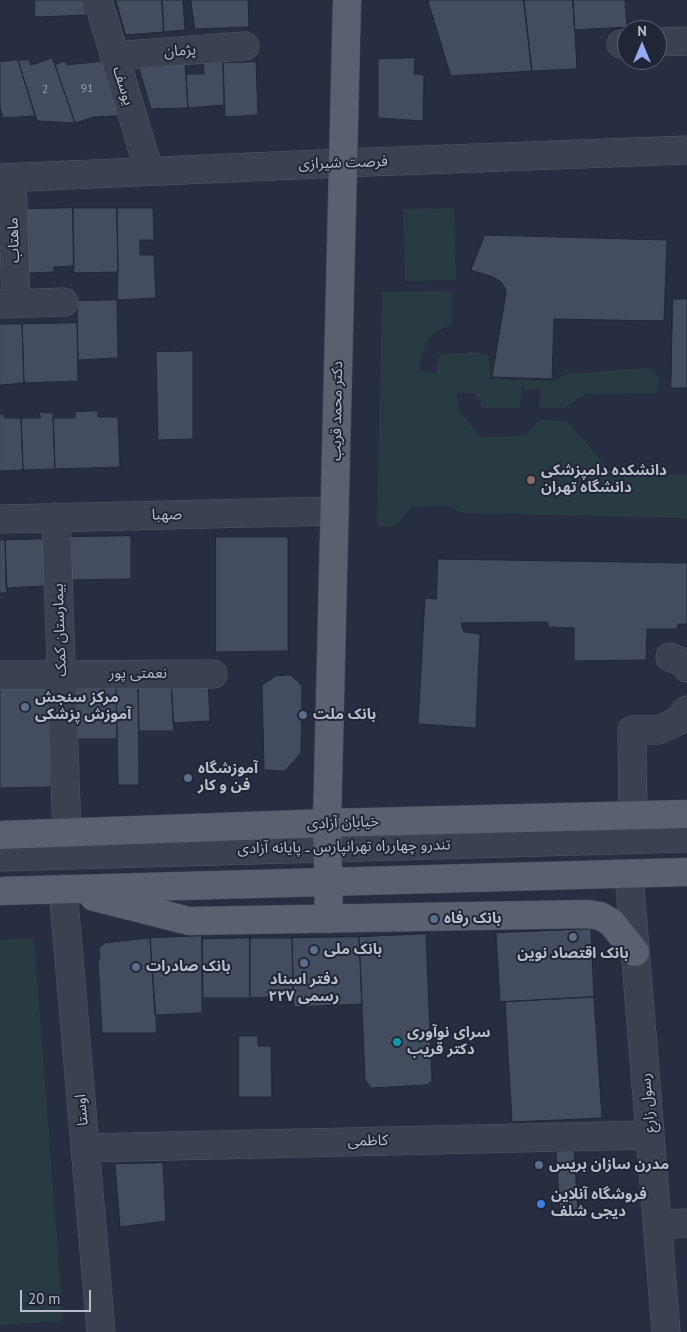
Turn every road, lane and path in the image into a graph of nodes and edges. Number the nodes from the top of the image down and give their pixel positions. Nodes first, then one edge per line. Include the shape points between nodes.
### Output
1 (98, 0) edge
2 (347, 0) edge
3 (687, 41) edge
4 (667, 42) edge
5 (245, 46) dead end
6 (114, 56) junction
7 (687, 150) edge
8 (343, 163) junction
9 (148, 171) junction
10 (6, 178) edge
11 (64, 302) dead end
12 (8, 303) edge
13 (335, 511) junction
14 (56, 517) junction
15 (0, 519) edge
16 (62, 674) junction
17 (214, 674) dead end
18 (0, 675) edge
19 (687, 710) edge
20 (687, 814) edge
21 (633, 815) junction
22 (67, 834) junction
23 (0, 835) edge
24 (687, 838) edge
25 (687, 851) edge
26 (328, 852) junction
27 (0, 856) edge
28 (0, 866) edge
29 (687, 872) edge
30 (629, 874) junction
31 (63, 889) junction
32 (0, 890) edge
33 (329, 919) junction
34 (635, 952) junction
35 (650, 1135) junction
36 (86, 1148) junction
37 (687, 1223) edge
38 (658, 1225) junction
39 (101, 1332) edge
40 (666, 1332) edge

1 - 6 street, یوسف
2 - 8 main road, دکتر محمد قریب
3 - 4 street
5 - 6 street, پژمان
6 - 9 street, یوسف
7 - 8 street, فرصت شیرازی
8 - 9 street, فرصت شیرازی
8 - 13 main road, دکتر محمد قریب
9 - 10 street, فرصت شیرازی
10 - 12 street, ماهتاب
11 - 12 street, ماهتاب
13 - 14 street, صهبا
13 - 26 main road, دکتر محمد قریب
14 - 15 street, صهبا
14 - 16 street, بیمارستان کمک
16 - 17 street, نعمتی پور
16 - 18 street, نعمتی پور
16 - 22 street, بیمارستان کمک
19 - 21 street via 676,722 658,730 632,730
20 - 21 main road, خیابان آزادی
21 - 26 main road, خیابان آزادی
22 - 23 main road, خیابان آزادی
22 - 26 main road, خیابان آزادی
24 - 26 street, تندرو چهارراه تهرانپارس ـ پایانه آزادی
25 - 26 street
26 - 27 street, تندرو چهارراه تهرانپارس ـ پایانه آزادی
26 - 28 street
26 - 30 main road, خیابان آزادی
26 - 31 main road, خیابان آزادی
26 - 33 main road, دکتر محمد قریب
29 - 30 main road, خیابان آزادی
30 - 34 street, رسول زارع
31 - 32 main road, خیابان آزادی
31 - 33 main road via 189,921
31 - 36 street, اوستا
33 - 34 main road via 588,914 611,922
34 - 35 street, رسول زارع
35 - 36 street, کاظمی
35 - 38 street, رسول زارع
36 - 39 street, اوستا
37 - 38 street
38 - 40 street, رسول زارع

